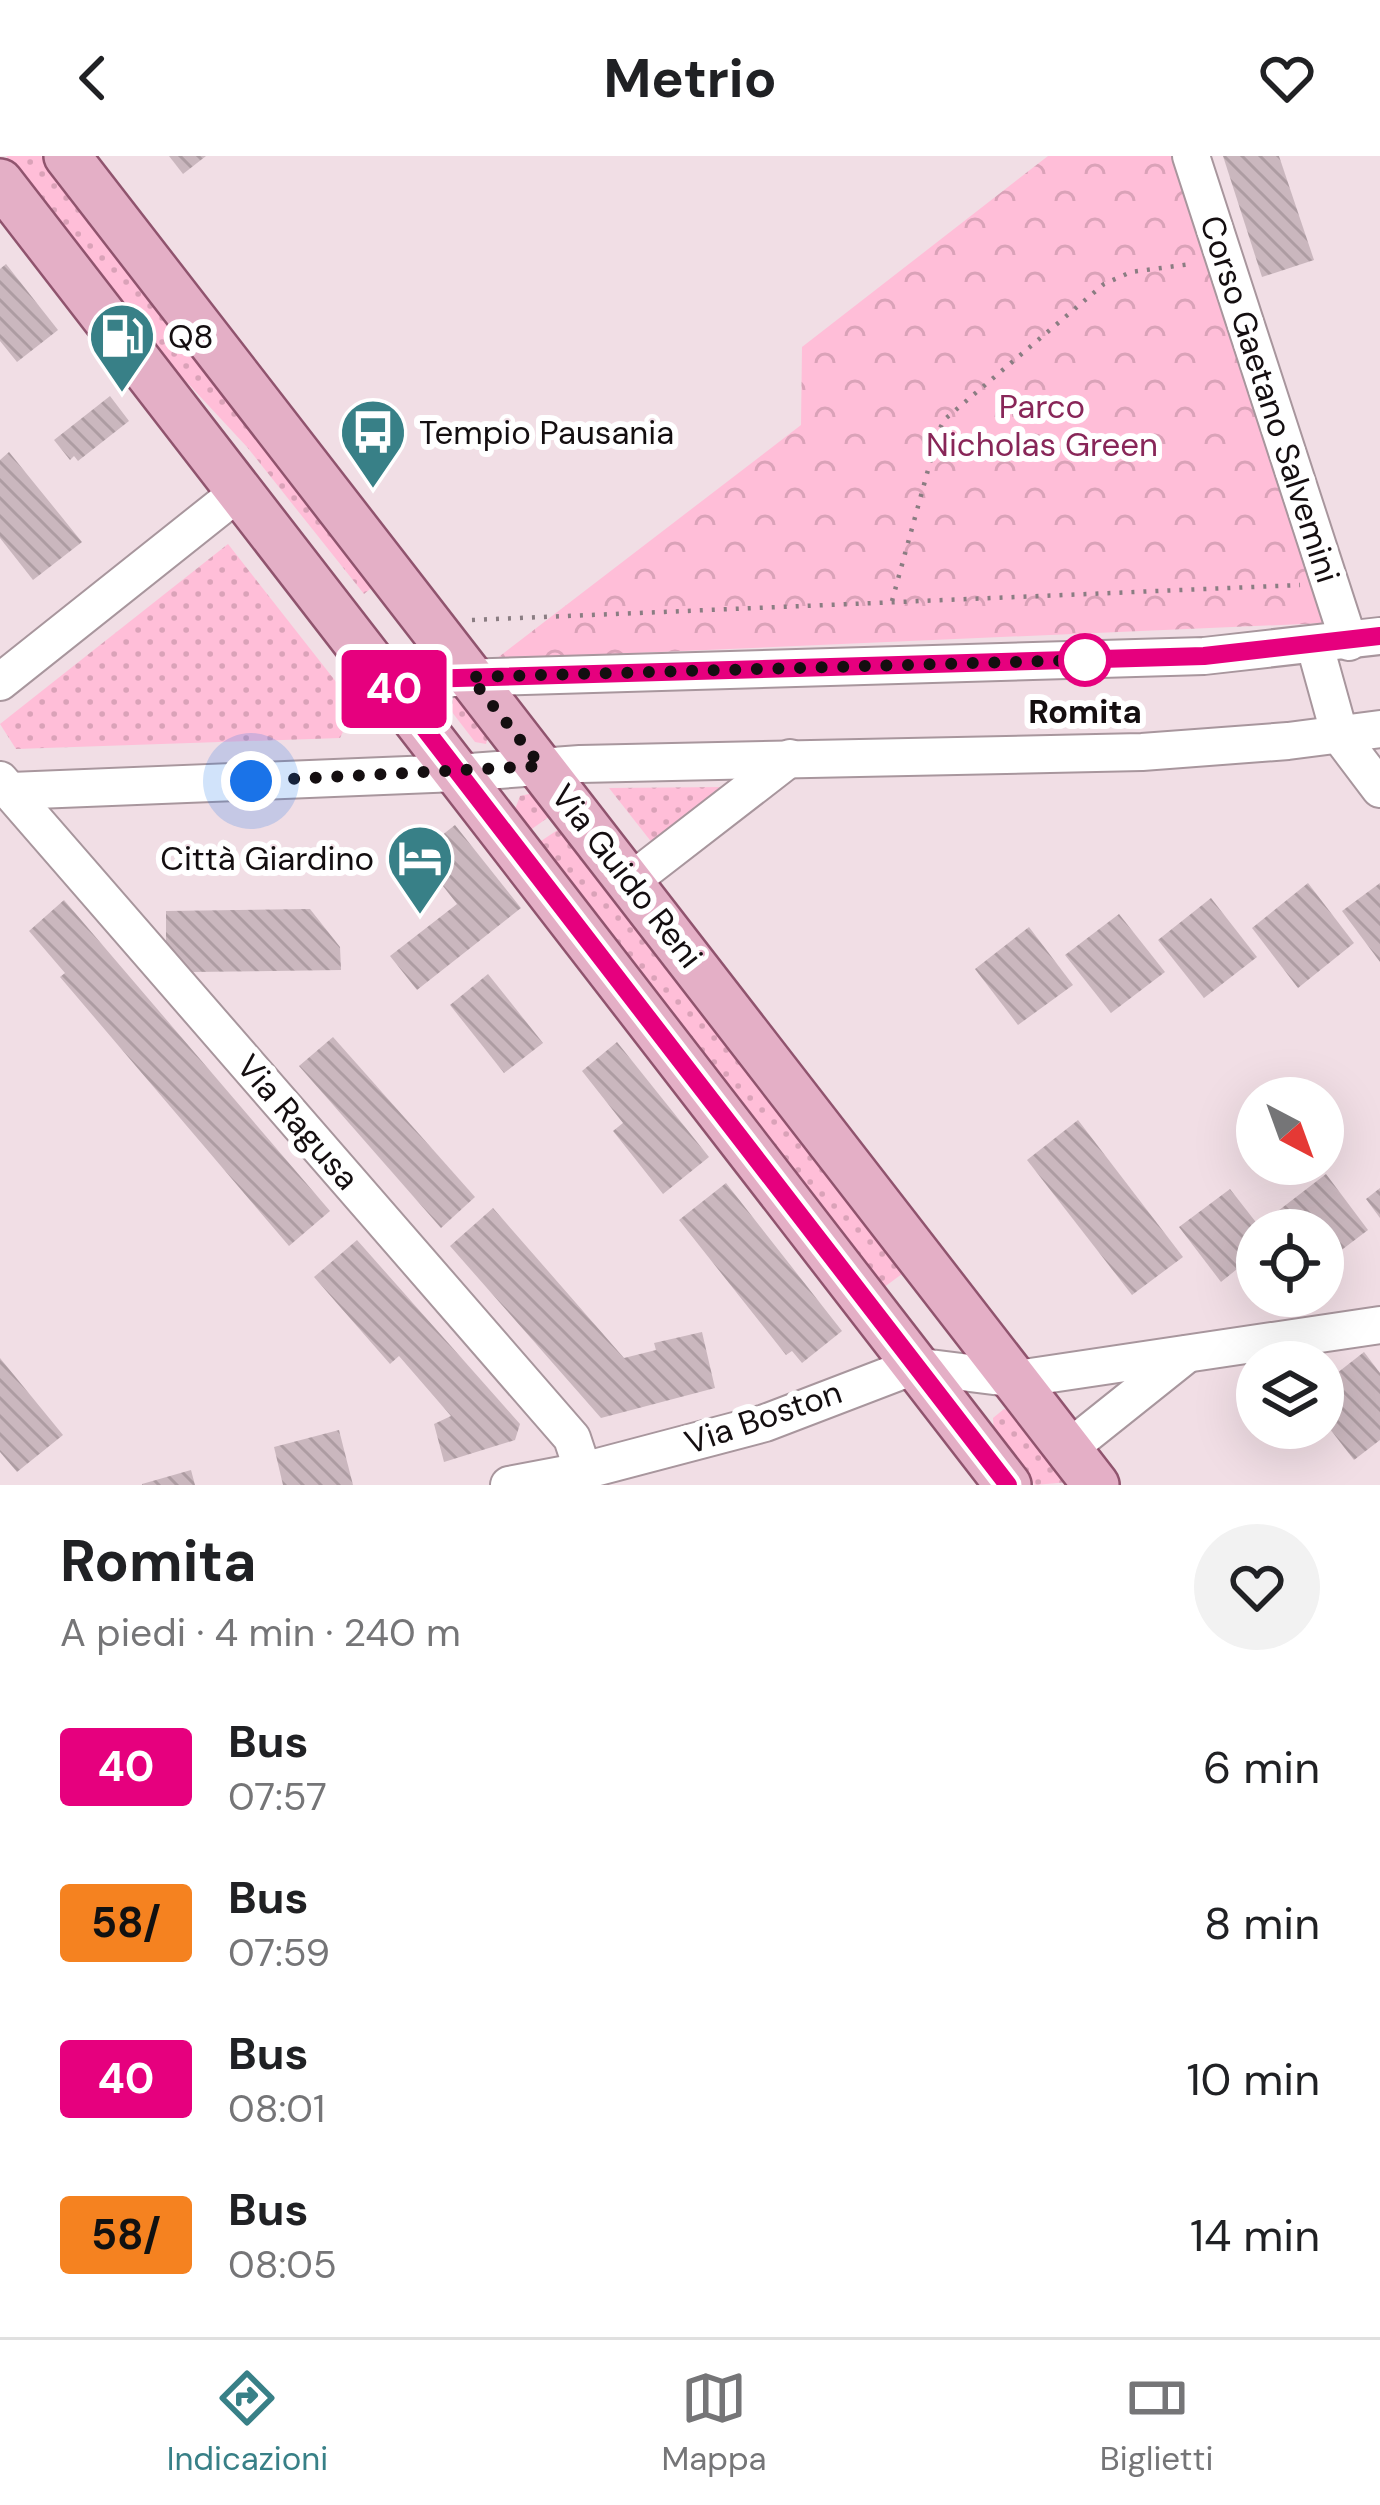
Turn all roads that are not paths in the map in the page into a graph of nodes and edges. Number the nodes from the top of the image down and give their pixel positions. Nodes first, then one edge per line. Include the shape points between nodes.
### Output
1 (67, 156) edge
2 (1191, 156) edge
3 (0, 182) edge
4 (240, 491) junction
5 (1348, 641) edge
6 (470, 677) junction
7 (387, 680) junction
8 (0, 682) edge
9 (1380, 729) edge
10 (1340, 736) junction
11 (790, 758) junction
12 (541, 766) junction
13 (458, 773) junction
14 (6, 786) edge
15 (1380, 789) edge
16 (631, 881) junction
17 (1380, 1325) edge
18 (1189, 1353) junction
19 (914, 1366) junction
20 (1017, 1378) junction
21 (1068, 1449) junction
22 (583, 1472) junction
23 (509, 1485) edge
24 (1008, 1485) edge
25 (1096, 1485) edge

1 - 6 main road, Via Guido Reni
2 - 5 street, Corso Gaetano Salvemini
3 - 4 main road
4 - 7 main road
4 - 8 street
5 - 6 street via 1204,656
5 - 10 street, Corso Gaetano Salvemini
6 - 7 street
6 - 12 main road, Via Guido Reni
7 - 13 main road
9 - 10 street
10 - 11 street via 1142,752
10 - 15 street
11 - 12 street
11 - 16 street
12 - 13 street
12 - 16 main road, Via Guido Reni
13 - 14 street
13 - 19 main road
14 - 22 street, Via Ragusa via 572,1438
16 - 20 main road, Via Guido Reni
17 - 18 street, Via Boston
18 - 20 street, Via Boston
18 - 21 street
19 - 20 street, Via Boston
19 - 22 street, Via Boston via 765,1424
19 - 24 main road
20 - 21 main road, Via Guido Reni
21 - 25 main road, Via Guido Reni
22 - 23 street, Via Boston

